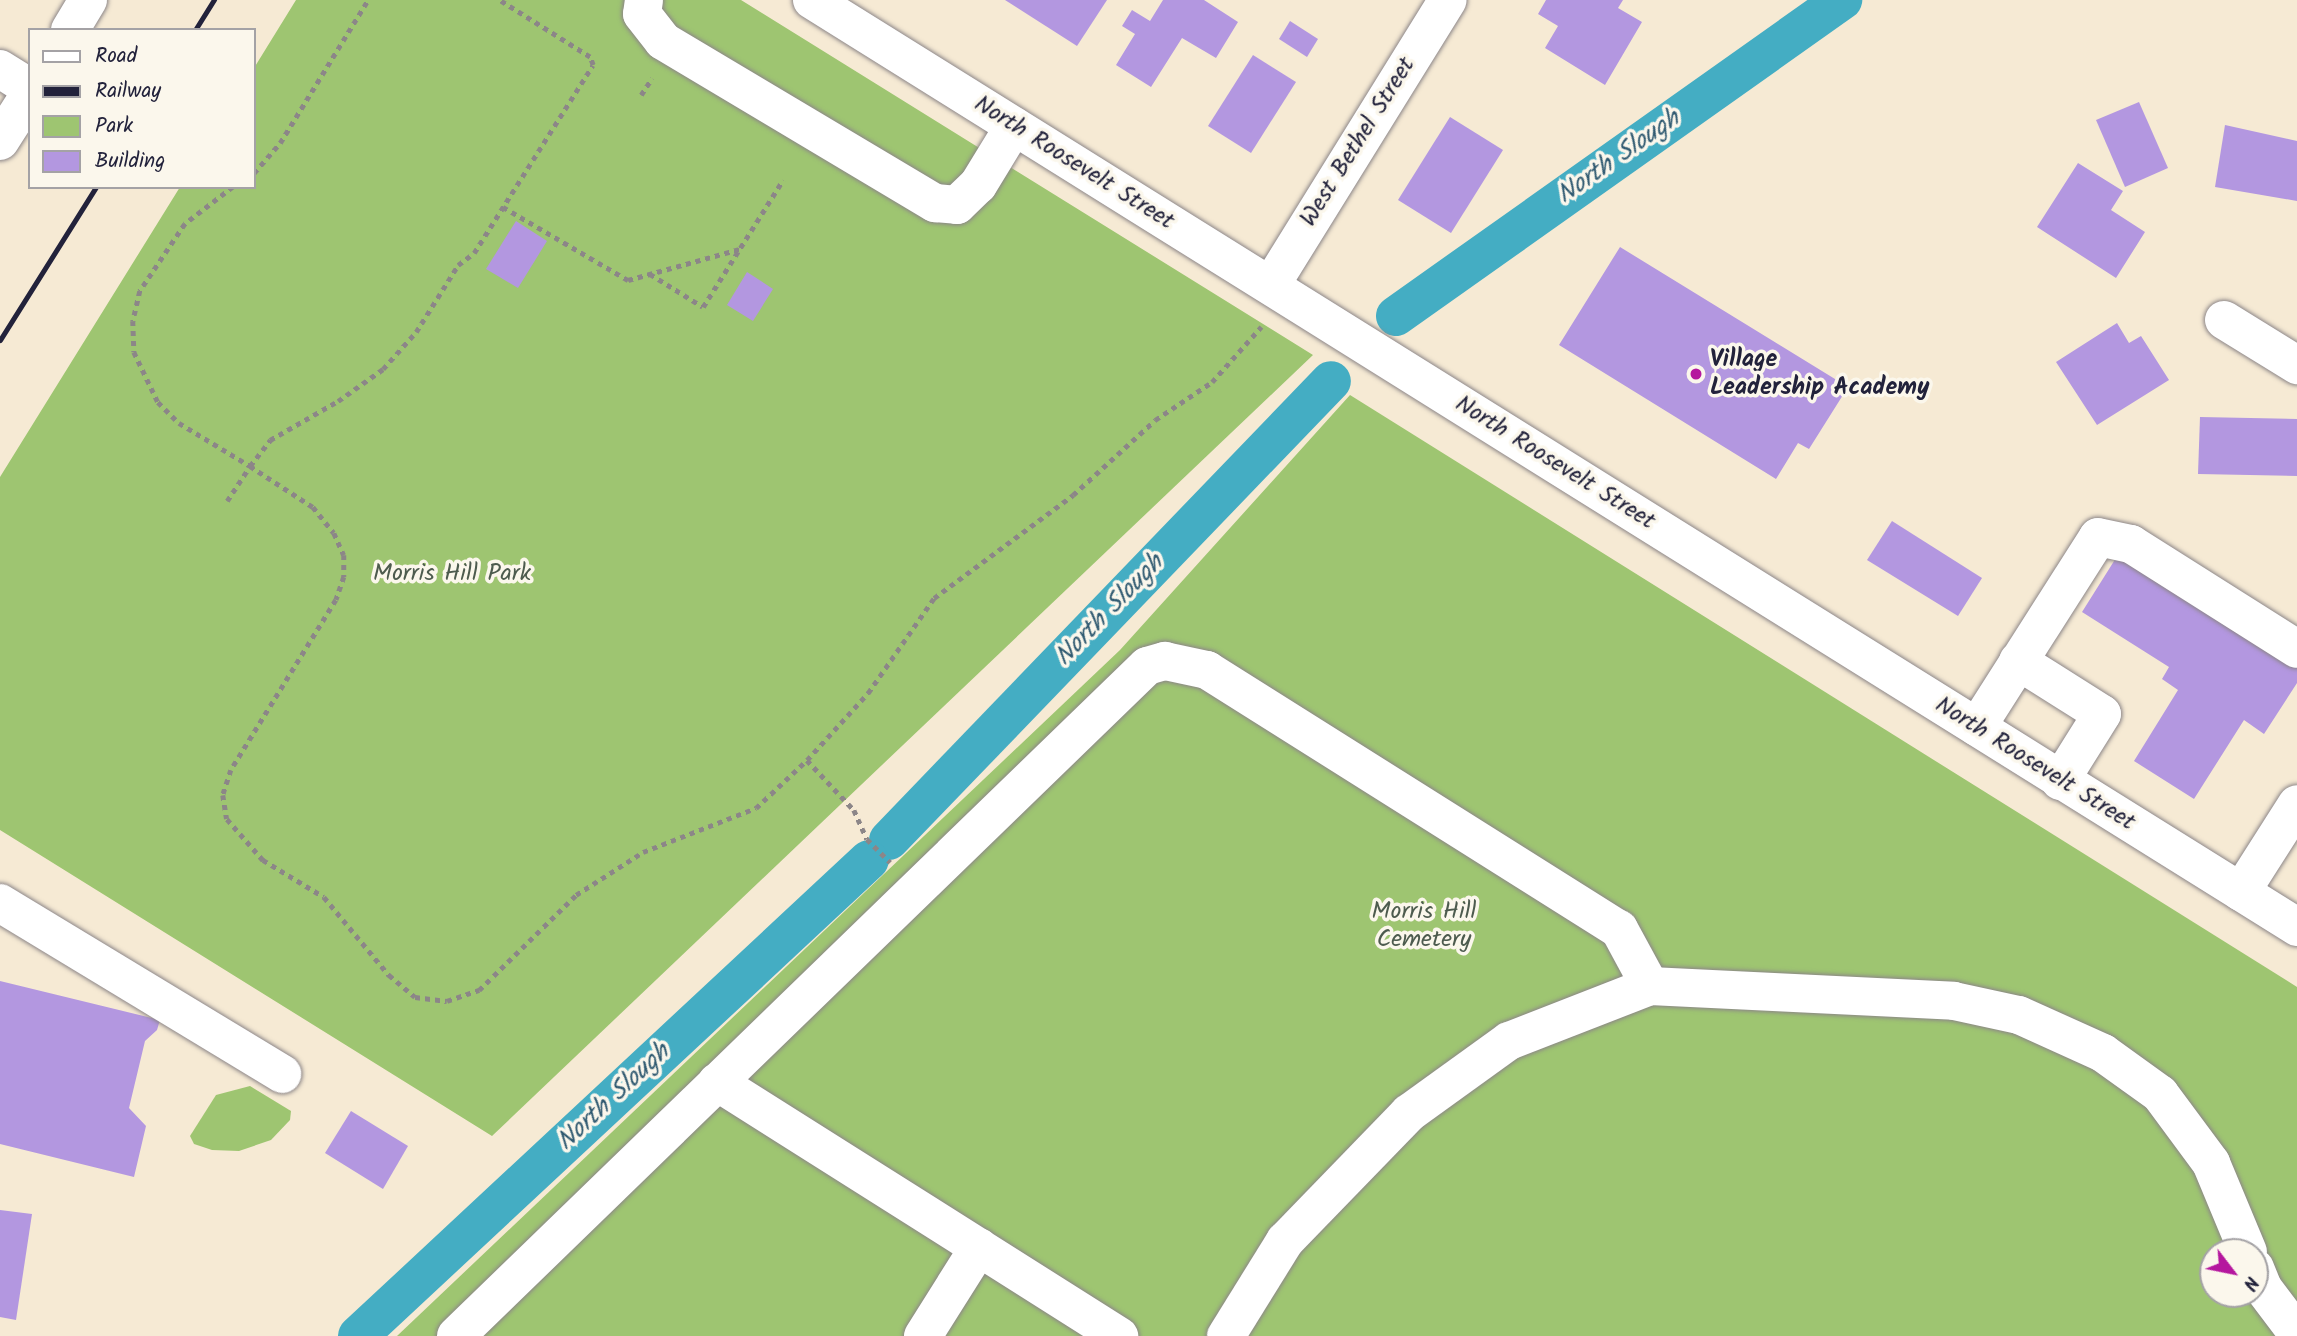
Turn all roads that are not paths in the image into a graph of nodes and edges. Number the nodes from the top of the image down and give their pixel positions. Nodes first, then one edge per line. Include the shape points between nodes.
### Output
1 (88, 0) edge
2 (644, 0) edge
3 (812, 0) edge
4 (1448, 0) edge
5 (71, 28) edge
6 (0, 69) edge
7 (28, 87) edge
8 (28, 97) edge
9 (1014, 126) junction
10 (0, 141) edge
11 (1269, 302) junction
12 (2224, 320) dead end
13 (2297, 365) edge
14 (2297, 649) edge
15 (2018, 661) junction
16 (1977, 727) junction
17 (2060, 781) junction
18 (2297, 804) edge
19 (2241, 892) junction
20 (0, 903) edge
21 (2297, 927) edge
22 (1650, 986) junction
23 (282, 1074) dead end
24 (717, 1082) junction
25 (2242, 1238) edge
26 (979, 1247) junction
27 (2269, 1296) edge
28 (2297, 1334) edge
29 (456, 1336) edge
30 (923, 1336) edge
31 (1119, 1336) edge
32 (1226, 1336) edge

1 - 5 street
2 - 9 street via 642,14 663,41 935,202 957,205 978,185
3 - 9 street, North Roosevelt Street
4 - 11 street, West Bethel Street
6 - 7 street
8 - 10 street
9 - 11 street, North Roosevelt Street
11 - 16 street, North Roosevelt Street
12 - 13 street
14 - 15 street via 2131,544 2098,537
15 - 16 street
15 - 17 street via 2102,714
16 - 17 street, North Roosevelt Street
17 - 19 street, North Roosevelt Street
18 - 19 street
19 - 21 street, North Roosevelt Street
20 - 23 street
22 - 24 street via 1619,929 1207,670 1165,662 1147,666
22 - 25 street via 1954,1001 2019,1015 2103,1052 2160,1094 2211,1163
22 - 32 street via 1509,1041 1409,1113 1285,1241
24 - 26 street
24 - 29 street
26 - 30 street
26 - 31 street
27 - 28 street

